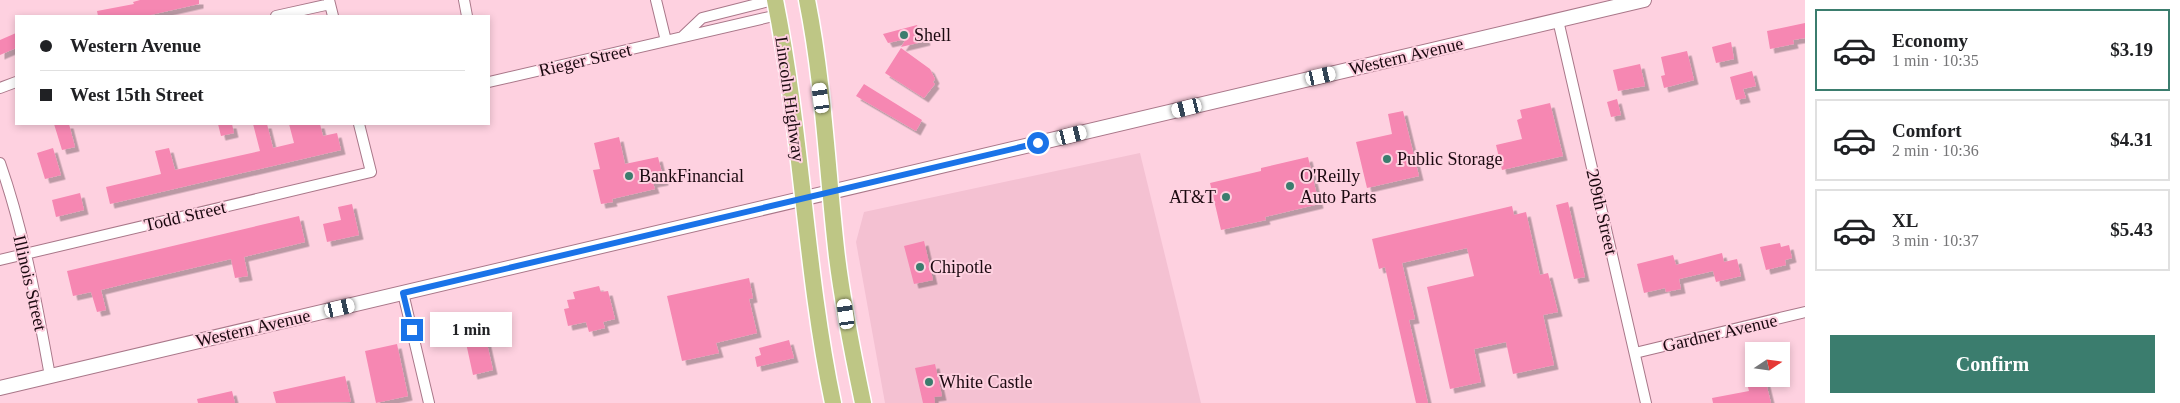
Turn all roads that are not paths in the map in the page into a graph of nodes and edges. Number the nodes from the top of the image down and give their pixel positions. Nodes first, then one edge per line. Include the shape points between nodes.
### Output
1 (464, 0) edge
2 (656, 0) edge
3 (807, 0) edge
4 (1644, 0) edge
5 (330, 2) edge
6 (1625, 2) edge
7 (775, 5) edge
8 (280, 15) edge
9 (333, 15) edge
10 (467, 15) edge
11 (1558, 20) junction
12 (681, 37) junction
13 (666, 41) junction
14 (15, 82) edge
15 (490, 82) edge
16 (0, 88) edge
17 (359, 125) edge
18 (0, 163) edge
19 (831, 192) junction
20 (802, 198) junction
21 (24, 254) junction
22 (0, 260) edge
23 (403, 293) junction
24 (1805, 312) edge
25 (1635, 353) junction
26 (50, 376) junction
27 (0, 388) edge
28 (429, 403) edge
29 (833, 403) edge
30 (863, 403) edge
31 (1646, 403) edge

1 - 10 street
2 - 13 street
3 - 19 main road, Lincoln Highway
4 - 6 main road, Western Avenue
5 - 8 street
5 - 9 street
6 - 11 main road, Western Avenue
7 - 12 street, Rieger Street
7 - 12 street, Rieger Street via 702,18
7 - 20 main road, Lincoln Highway via 791,92
11 - 19 main road, Western Avenue
11 - 25 street, 209th Street
12 - 13 street, Rieger Street
13 - 15 street, Rieger Street
14 - 16 street
17 - 21 street, Todd Street via 371,172
18 - 21 street, Illinois Street
19 - 20 main road, Western Avenue
19 - 30 main road, Lincoln Highway via 846,320
20 - 23 main road, Western Avenue
20 - 29 main road, Lincoln Highway via 816,309
21 - 22 street, Todd Street
21 - 26 street, Illinois Street
23 - 26 main road, Western Avenue
23 - 28 street
24 - 25 street, Gardner Avenue
25 - 31 street, 209th Street
26 - 27 main road, Western Avenue

